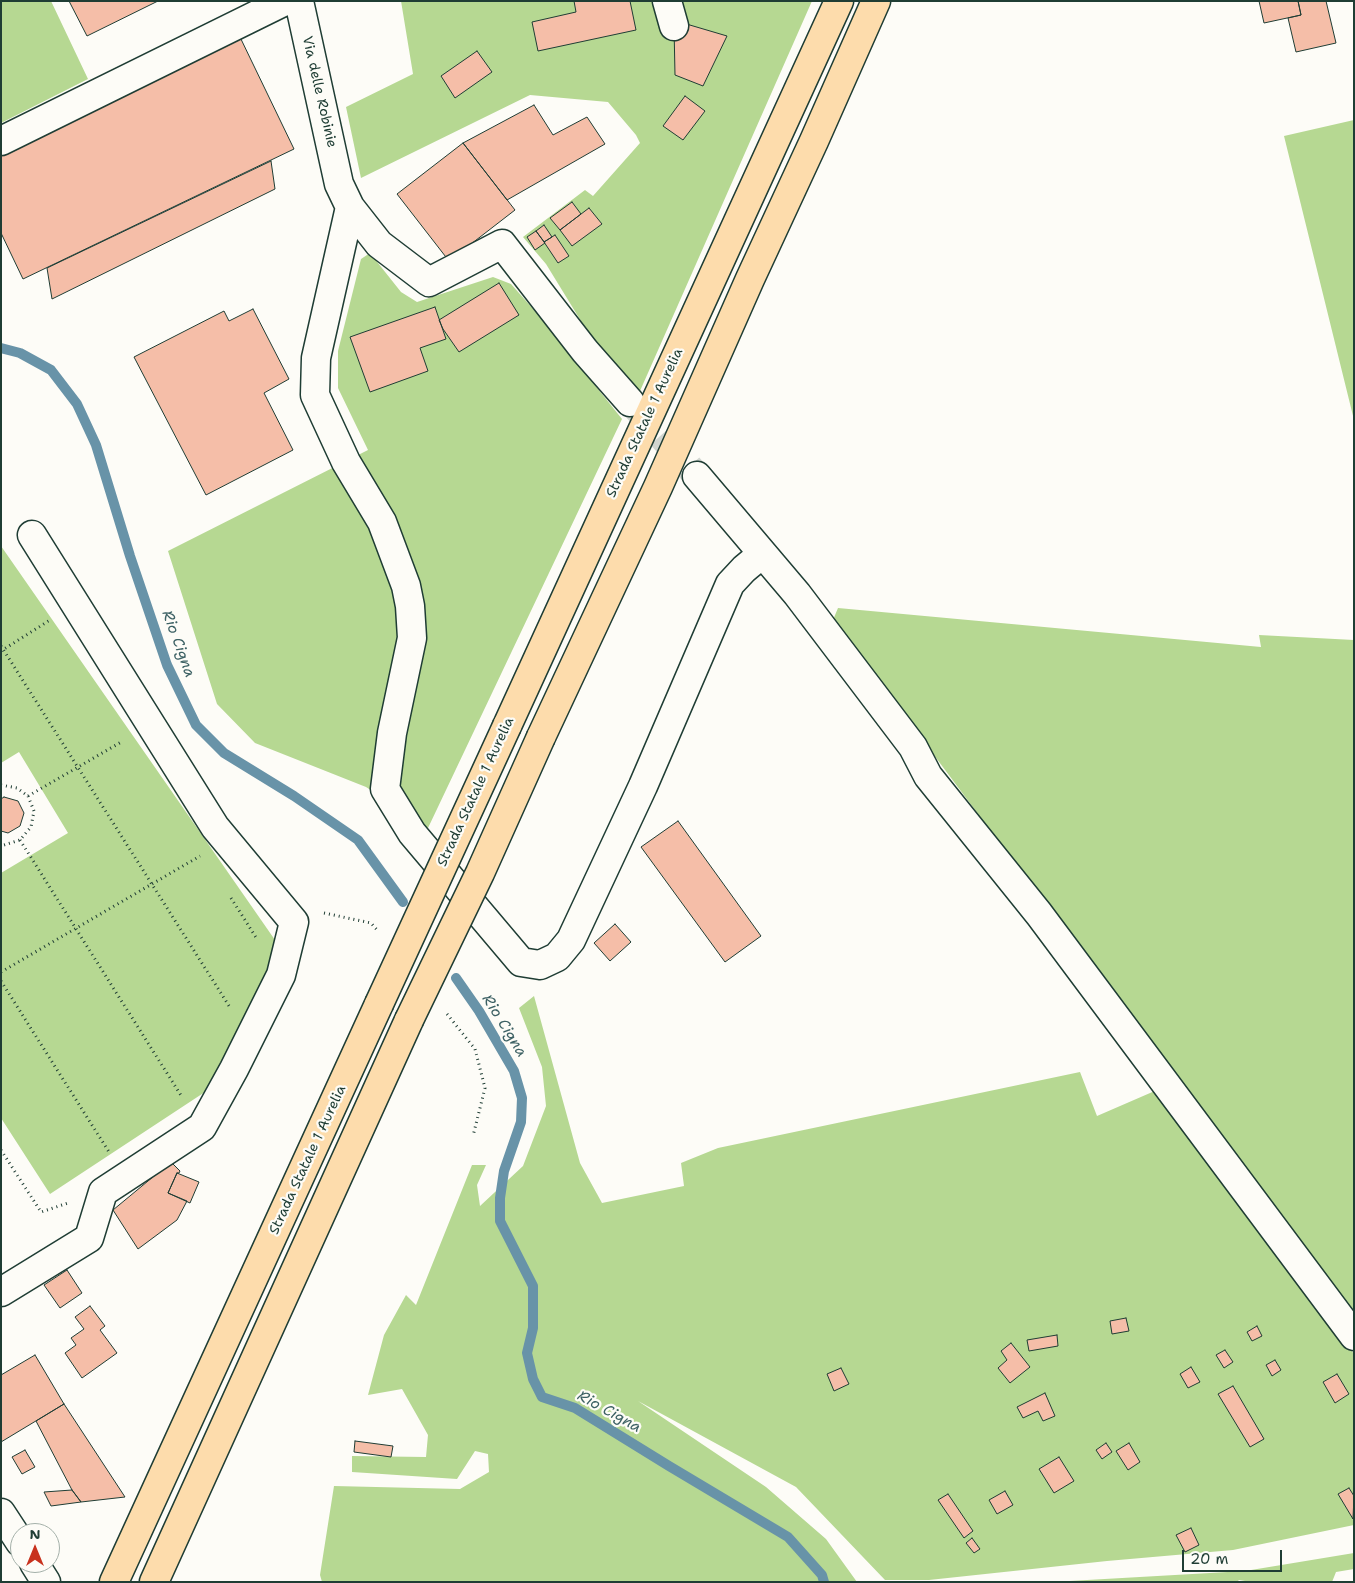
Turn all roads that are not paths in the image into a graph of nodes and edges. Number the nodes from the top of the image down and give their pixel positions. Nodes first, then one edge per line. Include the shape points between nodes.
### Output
1 (285, 1) edge
2 (299, 1) edge
3 (839, 1) edge
4 (876, 1) edge
5 (1, 141) edge
6 (344, 196) junction
7 (630, 402) tunnel mouth
8 (697, 476) tunnel mouth
9 (32, 535) dead end
10 (762, 554) junction
11 (1, 1292) edge
12 (1354, 1336) edge
13 (1, 1513) edge
14 (10, 1527) edge
15 (115, 1579) edge
16 (154, 1582) edge

1 - 5 street
2 - 6 street, Via delle Robinie
3 - 15 highway, Strada Statale 1 Aurelia, bridge
4 - 16 highway, bridge via 658,487 409,1020
6 - 7 street via 379,244 429,282 502,244 585,351
6 - 10 street via 316,358 315,395 346,462 382,522 406,586 410,606 412,638 392,733 385,789 412,833 521,962 540,965 557,957 571,940 730,584
8 - 10 street
9 - 11 street via 215,827 294,922 281,975 202,1127 103,1192 89,1238
10 - 12 street via 797,594 913,747 928,776 1039,914
13 - 14 street

